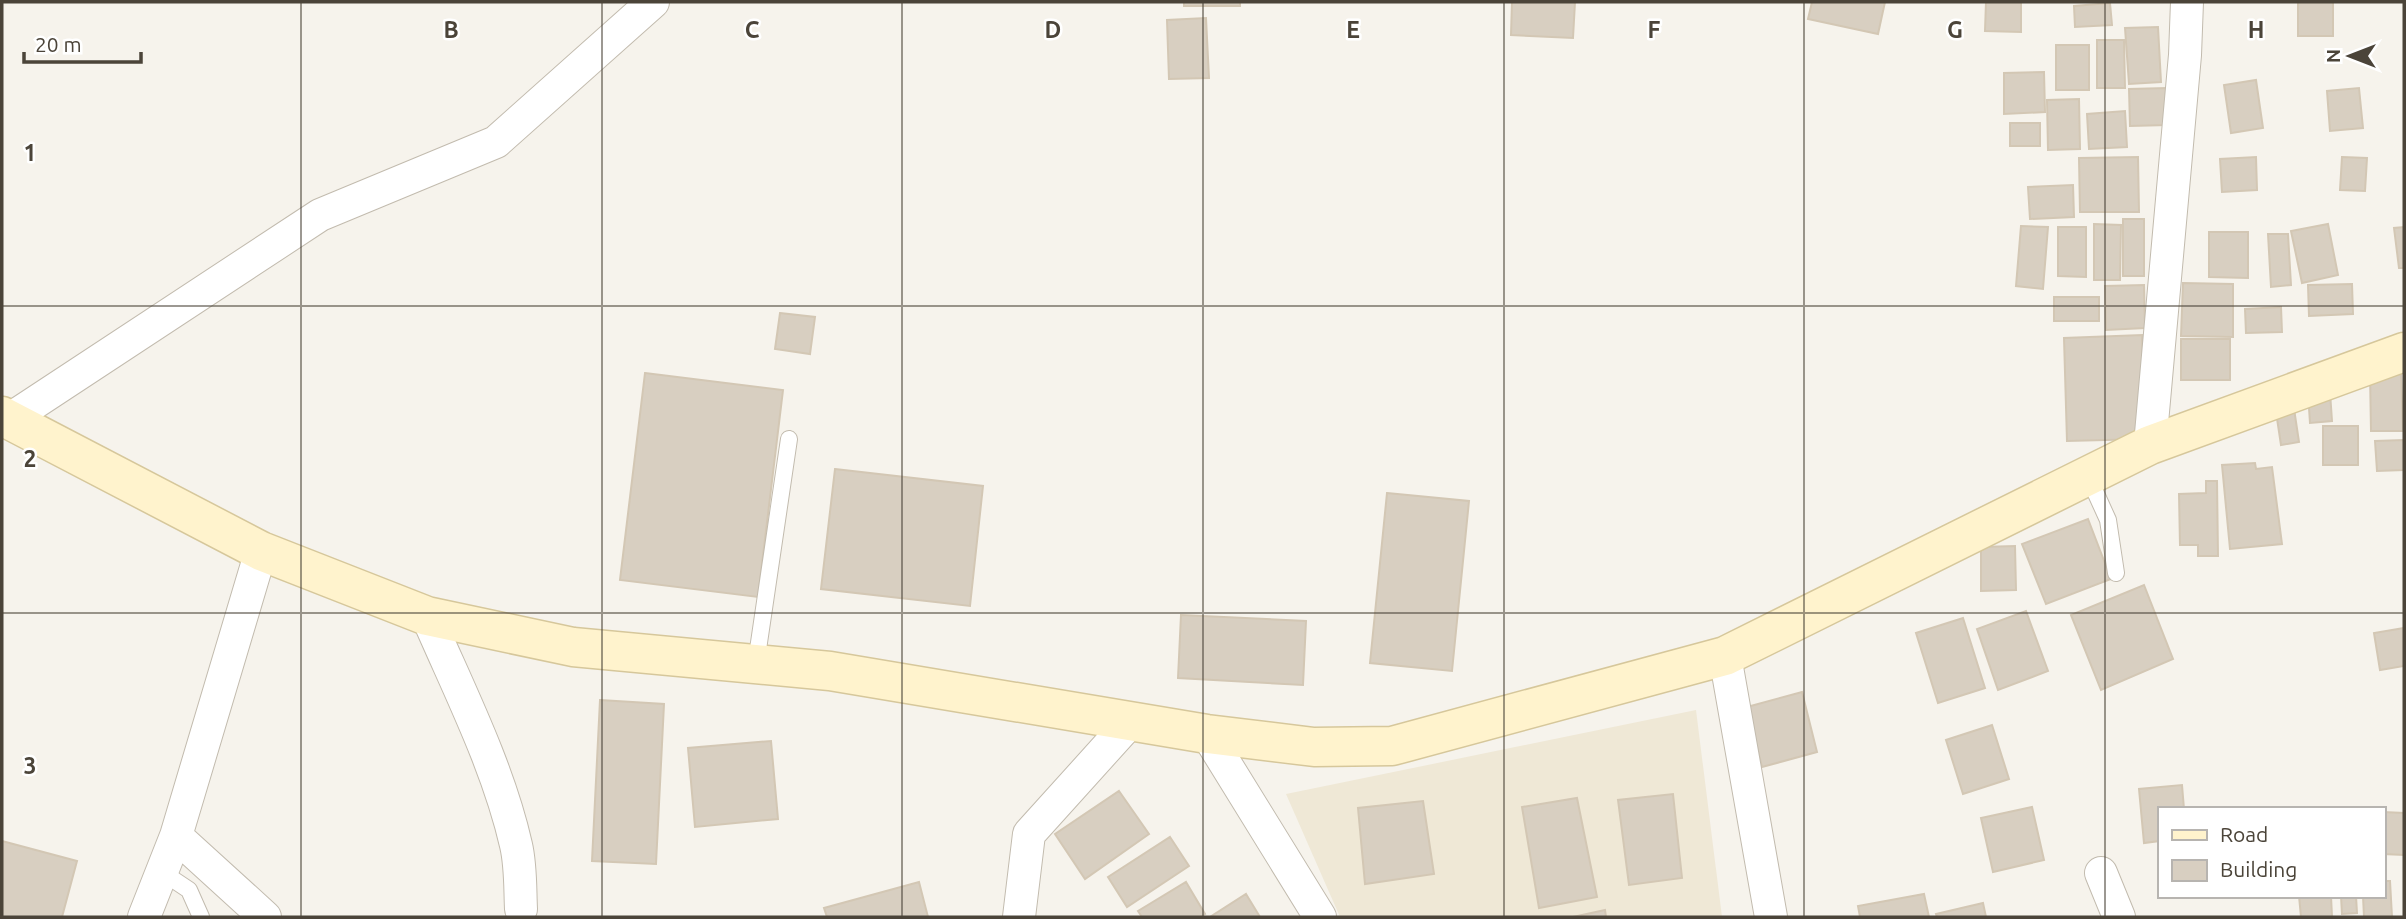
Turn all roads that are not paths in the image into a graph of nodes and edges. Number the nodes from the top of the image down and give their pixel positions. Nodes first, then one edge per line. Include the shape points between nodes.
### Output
1 (653, 2) edge
2 (2187, 2) edge
3 (2404, 352) edge
4 (6, 417) edge
5 (789, 439) dead end
6 (2150, 445) junction
7 (2088, 476) junction
8 (261, 551) junction
9 (2116, 573) dead end
10 (427, 616) junction
11 (1725, 656) junction
12 (756, 663) junction
13 (1131, 721) junction
14 (1207, 734) junction
15 (176, 836) junction
16 (162, 872) junction
17 (2101, 873) dead end
18 (521, 909) dead end
19 (144, 917) edge
20 (201, 917) edge
21 (265, 917) edge
22 (1019, 917) edge
23 (1320, 917) edge
24 (1772, 917) edge
25 (2119, 917) edge

1 - 4 street via 496,142 320,215
2 - 6 street
3 - 6 street
4 - 8 street
5 - 12 lane
6 - 7 street
7 - 9 lane via 2108,520
7 - 11 street
8 - 10 street
8 - 15 street
10 - 12 street via 573,647
10 - 18 street via 500,792 517,847
11 - 14 street via 1392,746 1314,747
11 - 24 street
12 - 13 street
13 - 14 street
13 - 22 street via 1029,834
14 - 23 street
15 - 16 street
15 - 21 street
16 - 19 street
16 - 20 lane via 189,890
17 - 25 street

